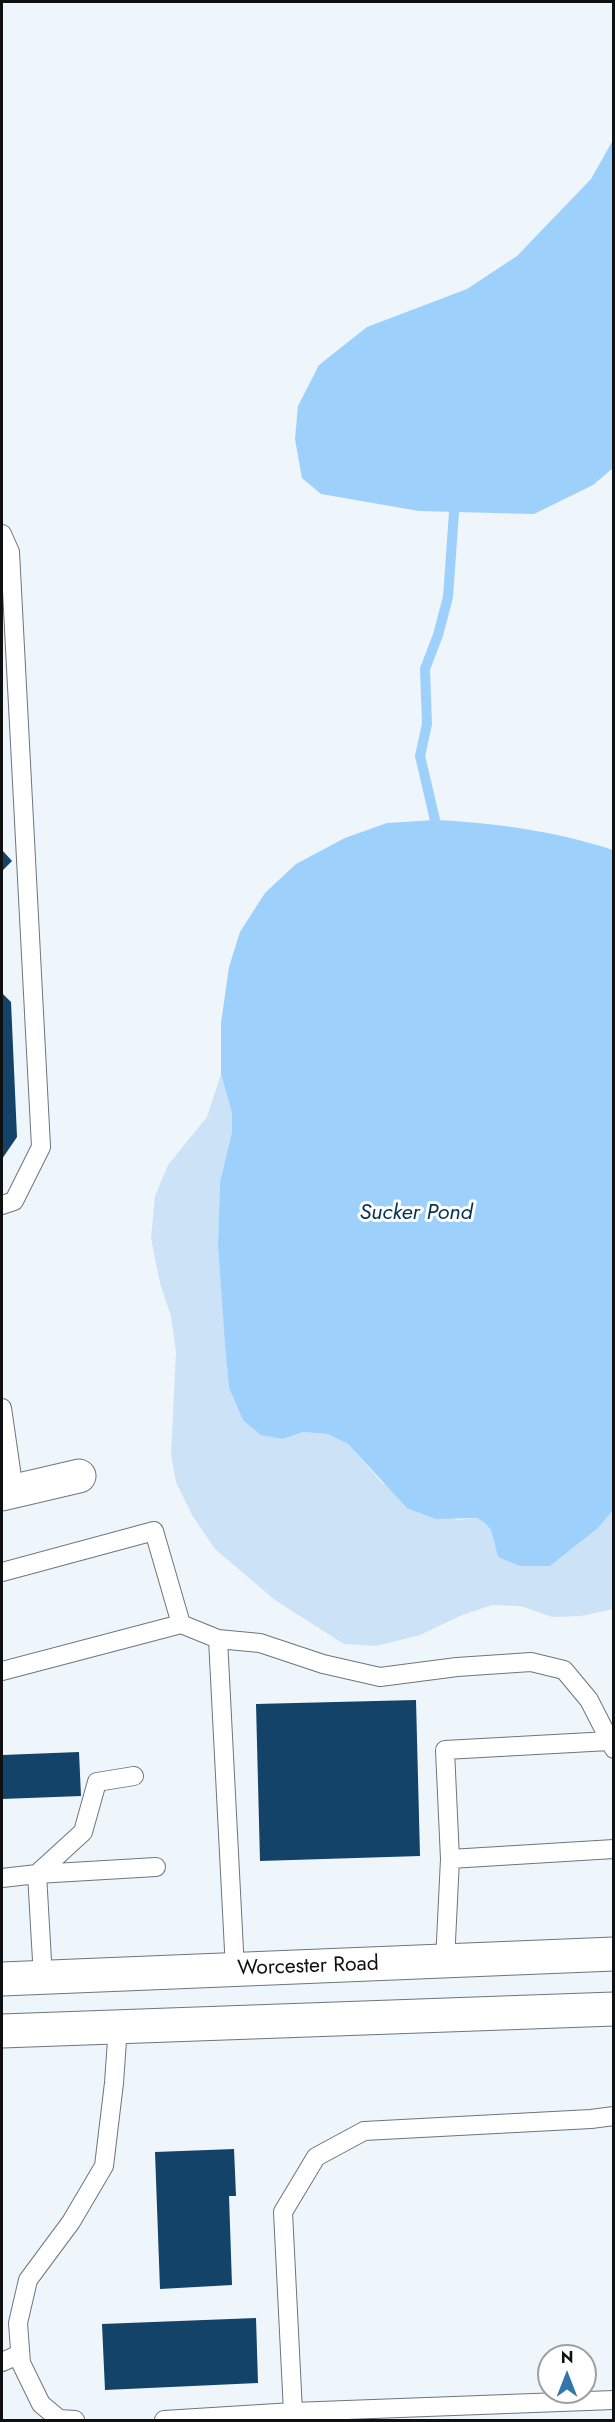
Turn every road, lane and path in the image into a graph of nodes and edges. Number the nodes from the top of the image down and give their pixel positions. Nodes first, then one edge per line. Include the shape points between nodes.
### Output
1 (2, 534) edge
2 (2, 1205) edge
3 (2, 1408) edge
4 (79, 1476) dead end
5 (8, 1493) edge
6 (2, 1572) edge
7 (181, 1624) junction
8 (219, 1639) junction
9 (2, 1671) edge
10 (611, 1745) edge
11 (134, 1776) dead end
12 (614, 1849) edge
13 (450, 1859) junction
14 (156, 1867) dead end
15 (37, 1874) junction
16 (2, 1878) edge
17 (614, 1954) edge
18 (445, 1962) junction
19 (235, 1970) junction
20 (43, 1978) junction
21 (2, 1979) edge
22 (614, 2009) edge
23 (118, 2026) junction
24 (2, 2031) edge
25 (614, 2116) edge
26 (20, 2354) junction
27 (2, 2361) edge
28 (614, 2400) edge
29 (293, 2412) junction
30 (75, 2421) edge
31 (164, 2421) edge

1 - 2 lane via 10,552 41,1147 14,1201
3 - 5 lane
4 - 5 main road
6 - 7 lane via 154,1531
7 - 8 lane
7 - 9 lane
8 - 10 lane via 260,1643 323,1664 380,1677 531,1662 564,1670 589,1700
8 - 19 lane
10 - 13 lane via 445,1750
11 - 15 lane via 97,1782 83,1832
12 - 13 lane
13 - 18 lane
14 - 15 lane
15 - 16 lane
15 - 20 lane
17 - 18 main road, Worcester Road
18 - 19 main road, Worcester Road
19 - 20 main road, Worcester Road
20 - 21 main road, Worcester Road
22 - 23 main road
23 - 24 main road
23 - 26 lane via 104,2166 71,2222 28,2280 18,2323
25 - 29 lane via 364,2131 316,2157 283,2212
26 - 27 lane
26 - 30 lane via 41,2404 59,2419
28 - 29 lane
29 - 31 lane

